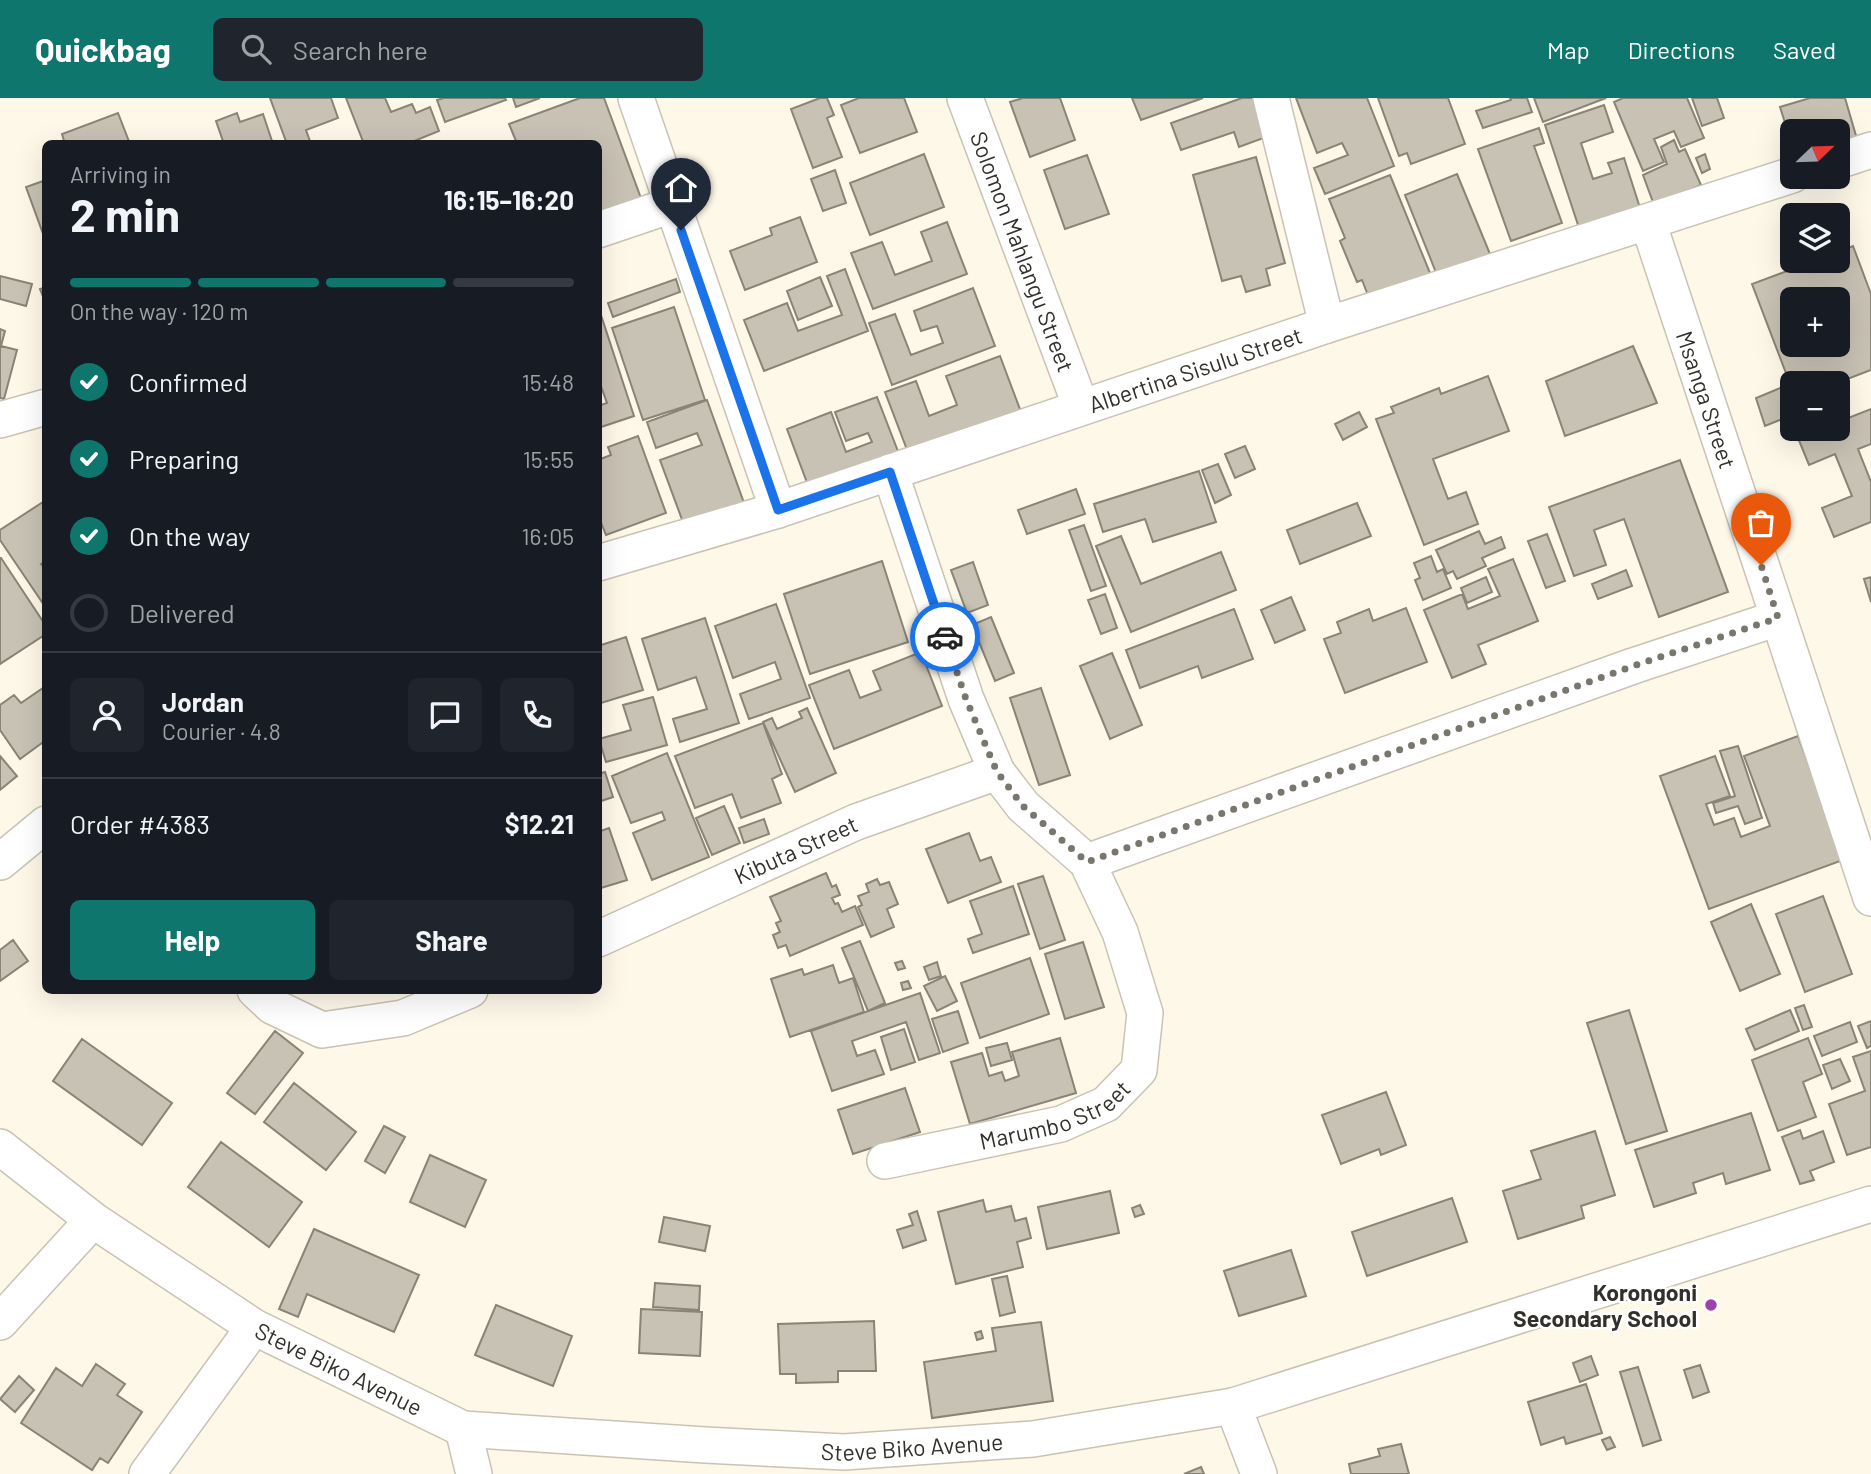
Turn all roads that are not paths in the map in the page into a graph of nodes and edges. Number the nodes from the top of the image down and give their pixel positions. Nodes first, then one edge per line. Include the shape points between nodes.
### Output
1 (636, 98) edge
2 (965, 98) edge
3 (1271, 98) edge
4 (1871, 150) edge
5 (1850, 157) edge
6 (1780, 179) edge
7 (672, 205) junction
8 (1648, 222) junction
9 (602, 229) edge
10 (1326, 325) junction
11 (1081, 407) junction
12 (42, 408) edge
13 (0, 420) edge
14 (890, 472) junction
15 (778, 510) junction
16 (602, 562) edge
17 (1778, 618) junction
18 (997, 772) junction
19 (1859, 821) edge
20 (42, 827) edge
21 (0, 862) edge
22 (1087, 862) junction
23 (1871, 898) edge
24 (602, 937) edge
25 (259, 994) edge
26 (460, 994) edge
27 (0, 1147) edge
28 (885, 1161) dead end
29 (1871, 1204) edge
30 (93, 1220) junction
31 (0, 1322) edge
32 (254, 1327) junction
33 (1233, 1406) junction
34 (463, 1429) junction
35 (146, 1474) edge
36 (474, 1474) edge
37 (1259, 1474) edge

1 - 7 street
2 - 11 street, Solomon Mahlangu Street
3 - 10 street
4 - 5 street
6 - 8 street, Albertina Sisulu Street
7 - 9 street
7 - 15 street
8 - 10 street, Albertina Sisulu Street
8 - 17 street, Msanga Street
10 - 11 street, Albertina Sisulu Street
11 - 14 street, Albertina Sisulu Street
12 - 13 street
14 - 15 street, Albertina Sisulu Street
14 - 18 street, Marumbo Street via 966,699
15 - 16 street, Albertina Sisulu Street
17 - 19 street, Msanga Street
17 - 22 street
18 - 22 street, Marumbo Street via 1023,806
18 - 24 street, Kibuta Street via 856,821
19 - 23 street, Msanga Street
20 - 21 street
22 - 28 street, Marumbo Street via 1119,933 1145,1013 1139,1070 1107,1104 1061,1124
25 - 26 street via 272,1006 323,1030 403,1017
27 - 30 street, Steve Biko Avenue
29 - 33 street, Steve Biko Avenue
30 - 31 street
30 - 32 street, Steve Biko Avenue
32 - 34 street, Steve Biko Avenue
32 - 35 street
33 - 34 street, Steve Biko Avenue via 1033,1439 844,1451
33 - 37 street
34 - 36 street

